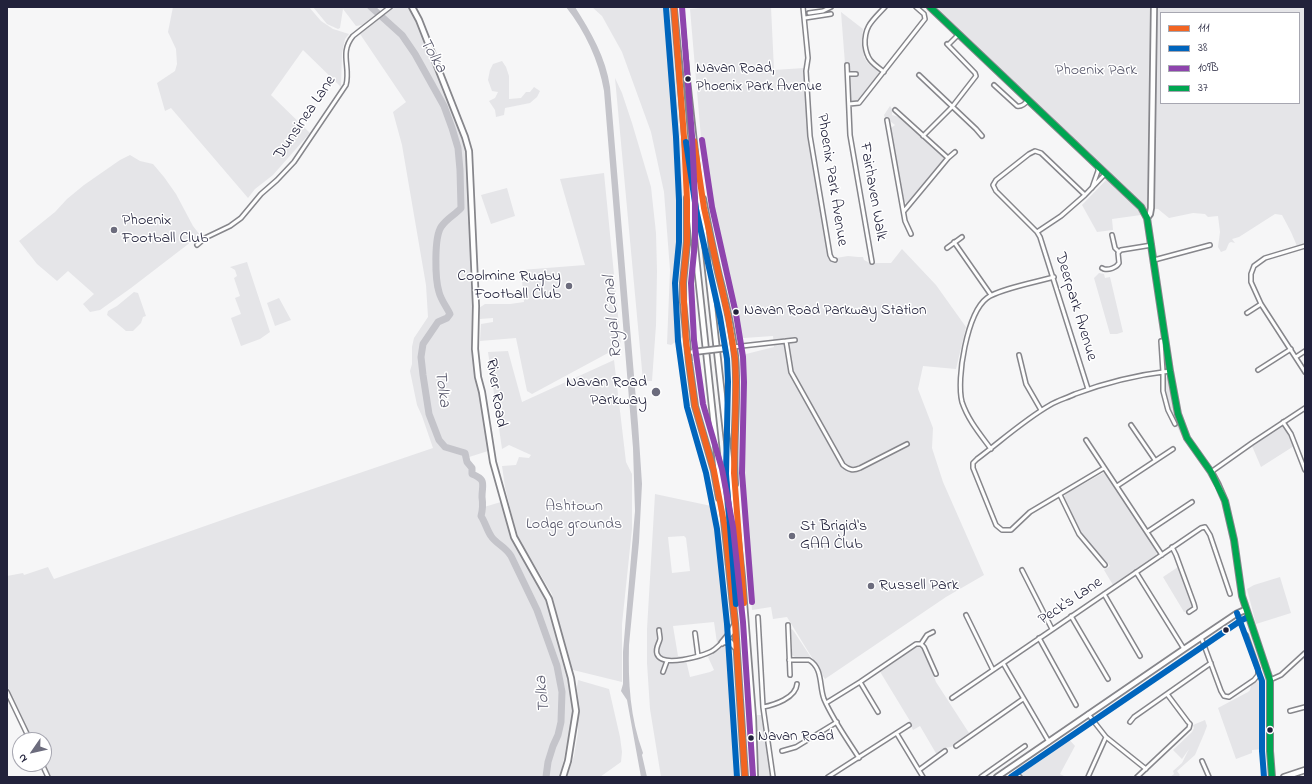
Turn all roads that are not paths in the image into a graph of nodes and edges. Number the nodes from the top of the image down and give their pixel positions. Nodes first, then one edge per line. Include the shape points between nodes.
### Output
1 (390, 7) edge
2 (412, 7) edge
3 (674, 7) edge
4 (680, 7) edge
5 (803, 7) edge
6 (831, 7) edge
7 (885, 7) edge
8 (916, 7) edge
9 (930, 7) edge
10 (1154, 7) edge
11 (835, 11) dead end
12 (809, 13) dead end
13 (831, 14) dead end
14 (805, 18) junction
15 (959, 34) junction
16 (848, 65) dead end
17 (884, 72) junction
18 (848, 74) junction
19 (856, 74) dead end
20 (919, 76) dead end
21 (994, 85) dead end
22 (1028, 100) junction
23 (849, 104) junction
24 (952, 107) junction
25 (895, 110) dead end
26 (887, 120) dead end
27 (923, 136) junction
28 (982, 136) dead end
29 (684, 138) junction
30 (695, 150) junction
31 (955, 152) dead end
32 (948, 158) junction
33 (1097, 165) junction
34 (1106, 173) junction
35 (1091, 189) junction
36 (1085, 195) junction
37 (904, 211) junction
38 (1147, 218) junction
39 (1037, 232) junction
40 (911, 234) dead end
41 (1112, 235) dead end
42 (962, 236) dead end
43 (954, 242) junction
44 (197, 245) dead end
45 (1152, 245) junction
46 (1210, 245) dead end
47 (1305, 246) edge
48 (947, 248) dead end
49 (1119, 252) junction
50 (871, 258) junction
51 (865, 259) dead end
52 (835, 260) dead end
53 (1154, 260) junction
54 (872, 262) dead end
55 (1102, 268) dead end
56 (1054, 277) junction
57 (991, 295) junction
58 (1261, 304) junction
59 (1247, 313) dead end
60 (795, 340) dead end
61 (786, 341) junction
62 (1161, 341) dead end
63 (734, 347) junction
64 (1291, 349) junction
65 (1305, 351) edge
66 (690, 352) junction
67 (1019, 355) dead end
68 (1296, 357) junction
69 (1258, 370) dead end
70 (1170, 371) junction
71 (1163, 372) junction
72 (1305, 372) edge
73 (1088, 389) junction
74 (1305, 408) edge
75 (1041, 410) junction
76 (1283, 422) junction
77 (1175, 424) dead end
78 (1131, 425) dead end
79 (1086, 440) dead end
80 (907, 444) dead end
81 (991, 449) junction
82 (1173, 449) dead end
83 (1154, 460) junction
84 (1104, 468) junction
85 (1305, 470) edge
86 (1210, 472) junction
87 (1117, 486) junction
88 (1060, 495) junction
89 (1192, 502) dead end
90 (725, 528) junction
91 (1147, 532) junction
92 (738, 536) junction
93 (1172, 548) junction
94 (1162, 555) junction
95 (1105, 565) dead end
96 (1022, 570) dead end
97 (1136, 572) junction
98 (1104, 594) junction
99 (1230, 594) dead end
100 (1246, 610) junction
101 (1189, 612) dead end
102 (966, 615) dead end
103 (1071, 616) junction
104 (758, 617) dead end
105 (736, 623) junction
106 (788, 625) dead end
107 (1052, 629) junction
108 (659, 630) dead end
109 (933, 632) dead end
110 (695, 633) dead end
111 (1246, 635) dead end
112 (1202, 637) junction
113 (1039, 638) junction
114 (722, 643) junction
115 (921, 644) junction
116 (737, 649) junction
117 (1184, 649) junction
118 (1305, 653) edge
119 (698, 656) junction
120 (1140, 656) dead end
121 (789, 660) junction
122 (667, 661) junction
123 (1003, 663) junction
124 (1211, 663) junction
125 (993, 670) junction
126 (663, 672) dead end
127 (936, 674) dead end
128 (790, 676) dead end
129 (1108, 679) dead end
130 (1270, 680) junction
131 (860, 682) junction
132 (797, 684) dead end
133 (7, 692) edge
134 (1167, 694) junction
135 (952, 698) dead end
136 (1023, 699) junction
137 (826, 703) junction
138 (1076, 704) dead end
139 (1305, 706) edge
140 (763, 707) junction
141 (1290, 711) dead end
142 (878, 712) dead end
143 (1088, 714) junction
144 (837, 722) junction
145 (1130, 722) dead end
146 (910, 725) dead end
147 (26, 732) edge
148 (897, 734) junction
149 (1106, 737) junction
150 (1049, 742) junction
151 (956, 746) dead end
152 (1025, 746) dead end
153 (782, 751) dead end
154 (945, 751) dead end
155 (859, 758) junction
156 (1202, 761) dead end
157 (993, 768) junction
158 (1146, 769) junction
159 (920, 770) junction
160 (1305, 770) edge
161 (998, 776) edge
162 (564, 777) edge
163 (745, 777) edge
164 (755, 777) edge
165 (773, 777) edge
166 (828, 777) edge
167 (923, 777) edge
168 (981, 777) edge
169 (1088, 777) edge
170 (1137, 777) edge
171 (1209, 777) edge
172 (1272, 777) edge
173 (1284, 777) edge

1 - 44 street, Dunsinea Lane via 348,41 345,54 346,85 297,158 241,218
2 - 162 main road, River Road via 469,151 478,377 492,462 514,537 549,599 571,678 576,711
3 - 29 main road
4 - 30 main road
5 - 14 street, Phoenix Park Avenue
6 - 11 street
6 - 12 street
7 - 17 street via 870,23 865,37 867,57
8 - 17 street via 924,14 924,19
9 - 15 main road
10 - 38 main road via 1151,208
13 - 14 street
14 - 52 street, Phoenix Park Avenue via 810,136 830,255
15 - 22 main road
15 - 24 street via 948,45 976,74
16 - 18 street, Fairhaven Walk
17 - 23 street via 859,102
18 - 19 street
18 - 23 street, Fairhaven Walk
20 - 24 street
21 - 22 street via 1016,106 1023,105
22 - 33 main road
23 - 50 street, Fairhaven Walk via 850,135
24 - 27 street
24 - 28 street
25 - 27 street
26 - 37 street
27 - 32 street
29 - 66 main road via 688,215 683,289
29 - 90 main road
30 - 63 main road
30 - 92 main road
31 - 32 street
32 - 37 street
33 - 34 main road
33 - 35 street via 1098,171
34 - 35 street
34 - 38 main road via 1141,207
35 - 36 street
36 - 39 street
36 - 39 street via 1041,154 1035,151 1029,154 996,180 994,185 996,191
37 - 40 street via 906,225
38 - 45 main road
39 - 56 street, Deerpark Avenue
41 - 49 street via 1115,248
42 - 43 street
43 - 48 street
43 - 57 street
45 - 49 street
45 - 53 main road
46 - 53 street
47 - 58 street via 1271,255 1254,266 1251,282
49 - 55 street via 1118,264 1108,269
50 - 51 street
50 - 54 street, Fairhaven Walk
53 - 70 main road
56 - 57 street
56 - 73 street, Deerpark Avenue
57 - 81 street via 979,305 973,319 961,368 961,396 973,425
58 - 59 street
58 - 64 street
60 - 61 street
61 - 63 street
61 - 80 street via 791,372 843,465 852,470 860,468
62 - 71 street
63 - 66 main road, bridge
63 - 92 main road via 734,455
64 - 68 street
64 - 69 street
65 - 68 street
66 - 90 main road via 695,406 714,471
67 - 75 street via 1026,384
68 - 72 street
70 - 71 street
70 - 86 main road via 1181,425
71 - 73 street via 1131,377
71 - 77 street via 1164,397
73 - 75 street
74 - 76 street
75 - 81 street
76 - 85 street via 1291,434
76 - 86 street
78 - 83 street
79 - 84 street
81 - 88 street via 973,463 973,468 999,529 1011,530 1030,512
82 - 83 street
83 - 87 street
84 - 87 street
84 - 88 street
86 - 100 main road via 1225,501 1231,524 1239,584
87 - 91 street
88 - 95 street via 1079,534
89 - 91 street
90 - 105 main road
91 - 94 street
92 - 164 main road via 753,718
93 - 94 street, Peck's Lane
93 - 99 street, Peck's Lane via 1205,527 1214,544
93 - 101 street via 1194,604 1195,608
94 - 97 street, Peck's Lane
96 - 107 street
97 - 98 street, Peck's Lane
97 - 117 street
98 - 103 street, Peck's Lane
98 - 120 street
100 - 112 main road
100 - 130 main road
102 - 125 street
103 - 107 street, Peck's Lane
103 - 129 street
104 - 140 street
105 - 114 main road
105 - 116 main road
106 - 121 street
107 - 113 street, Peck's Lane
108 - 122 street via 657,654 659,658
109 - 115 street via 927,635
110 - 119 street
111 - 124 street via 1258,669 1258,675 1254,680 1232,696 1224,696
112 - 117 main road
112 - 124 street
113 - 123 street, Peck's Lane
113 - 138 street
114 - 116 main road via 730,642
114 - 119 street via 712,651
115 - 127 street
115 - 131 street via 916,644
116 - 163 main road
117 - 143 main road
118 - 130 street via 1280,676
119 - 122 street
121 - 128 street
121 - 137 street via 809,660 816,666
122 - 126 street
123 - 125 street, Peck's Lane
123 - 136 street
124 - 134 street
125 - 135 street, Peck's Lane
130 - 172 main road
131 - 137 street
131 - 142 street
132 - 140 street via 796,690 781,702
133 - 147 street
134 - 145 street
134 - 158 street via 1190,724 1189,728
136 - 150 street
136 - 151 street
137 - 144 street
139 - 141 street
140 - 165 street
143 - 149 street
143 - 150 main road
144 - 153 street via 796,747
144 - 155 street
146 - 148 street
148 - 155 street
148 - 159 street
149 - 158 street
149 - 169 street
150 - 161 main road
152 - 157 street
154 - 159 street
155 - 166 street
156 - 171 street
157 - 161 street
157 - 168 street
158 - 170 street
159 - 167 street
160 - 173 main road

